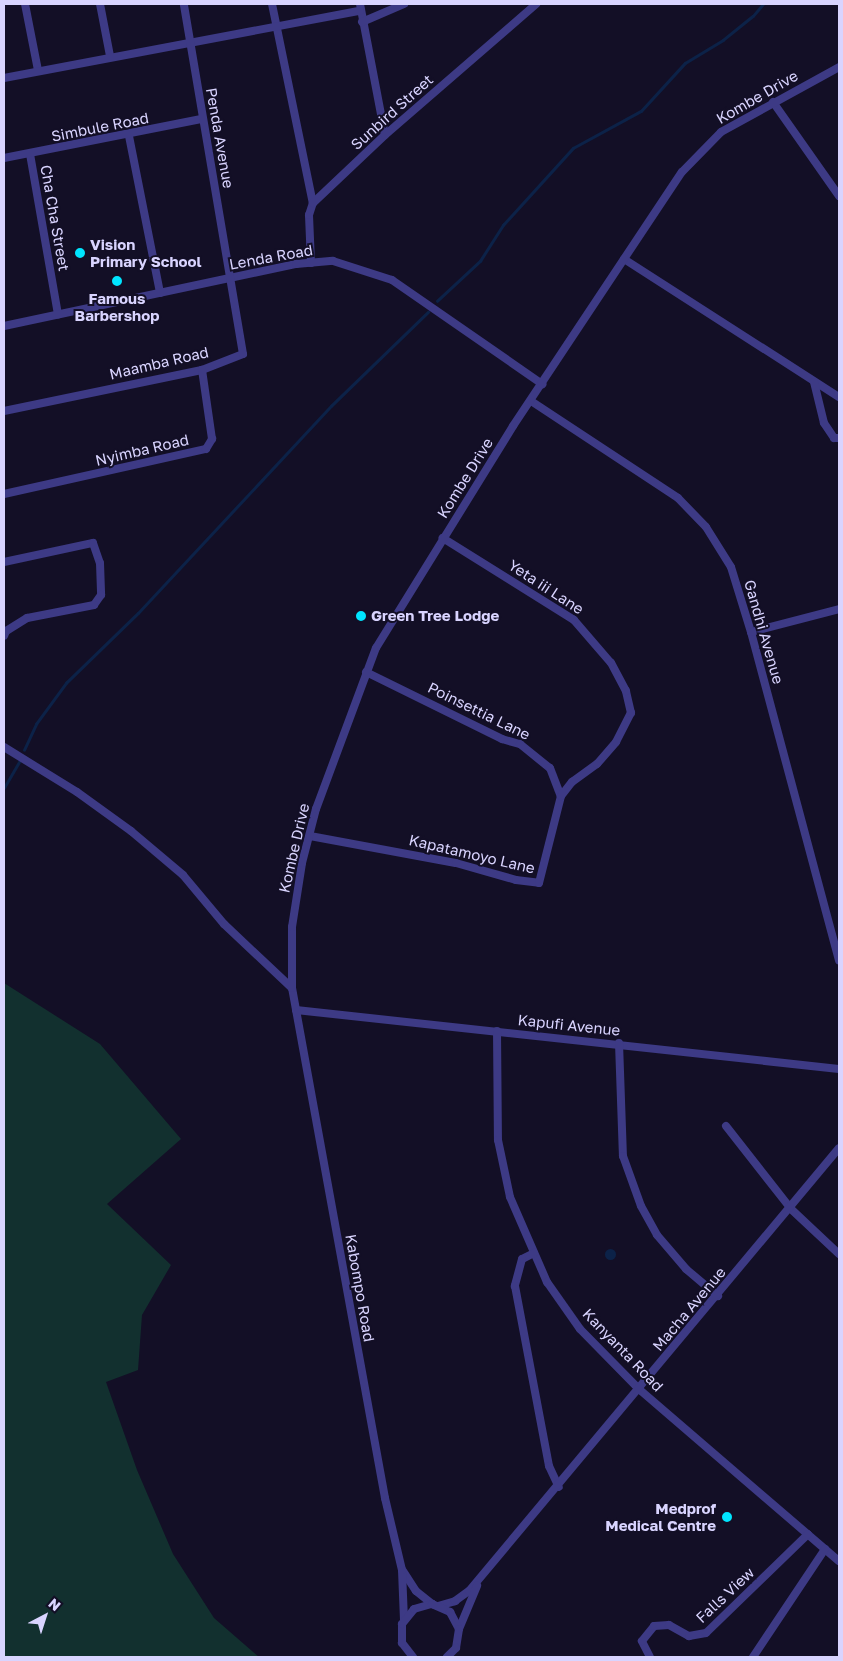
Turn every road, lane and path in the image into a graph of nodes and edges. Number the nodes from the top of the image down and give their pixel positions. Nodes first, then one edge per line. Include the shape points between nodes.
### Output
1 (25, 4) edge
2 (100, 4) edge
3 (184, 4) edge
4 (272, 4) edge
5 (404, 4) edge
6 (536, 4) edge
7 (360, 7) edge
8 (362, 22) junction
9 (275, 27) junction
10 (191, 44) junction
11 (110, 56) junction
12 (839, 67) edge
13 (38, 70) junction
14 (4, 78) edge
15 (773, 102) junction
16 (201, 120) junction
17 (385, 135) junction
18 (129, 136) junction
19 (30, 154) junction
20 (4, 158) edge
21 (839, 196) edge
22 (313, 203) junction
23 (624, 259) junction
24 (312, 263) junction
25 (231, 277) junction
26 (160, 293) junction
27 (58, 315) junction
28 (4, 326) edge
29 (202, 370) junction
30 (814, 382) junction
31 (542, 384) junction
32 (839, 397) edge
33 (530, 401) junction
34 (4, 411) edge
35 (839, 438) edge
36 (4, 494) edge
37 (444, 538) junction
38 (4, 562) edge
39 (839, 609) edge
40 (752, 632) junction
41 (4, 636) edge
42 (366, 672) junction
43 (4, 747) edge
44 (561, 796) junction
45 (310, 836) junction
46 (839, 960) edge
47 (292, 988) junction
48 (296, 1010) junction
49 (496, 1031) junction
50 (619, 1044) junction
51 (839, 1069) edge
52 (726, 1126) dead end
53 (839, 1148) edge
54 (791, 1209) junction
55 (534, 1253) junction
56 (839, 1254) edge
57 (718, 1296) junction
58 (640, 1390) junction
59 (559, 1487) junction
60 (808, 1534) junction
61 (825, 1550) junction
62 (839, 1561) edge
63 (402, 1570) junction
64 (481, 1578) junction
65 (435, 1605) junction
66 (404, 1620) junction
67 (459, 1629) junction
68 (402, 1643) junction
69 (456, 1648) junction
70 (401, 1657) edge
71 (413, 1657) edge
72 (447, 1657) edge
73 (457, 1657) edge
74 (650, 1657) edge
75 (753, 1657) edge

1 - 13 street
2 - 11 street
3 - 10 street, Penda Avenue
4 - 9 street
5 - 8 street
6 - 17 street, Sunbird Street
7 - 8 street
7 - 9 street
8 - 17 street
9 - 10 street
9 - 22 street
10 - 11 street
10 - 16 street, Penda Avenue
11 - 13 street
12 - 15 street, Kombe Drive
13 - 14 street
15 - 21 street
15 - 23 street, Kombe Drive via 721,132 698,153
16 - 18 street, Simbule Road
16 - 25 street, Penda Avenue
17 - 22 street, Sunbird Street
18 - 19 street, Simbule Road
18 - 26 street
19 - 20 street, Simbule Road
19 - 27 street, Cha Cha Street
22 - 24 street via 309,215
23 - 30 street
23 - 31 street, Kombe Drive
24 - 25 street, Lenda Road
24 - 31 street, Lenda Road via 348,264 392,280
25 - 26 street, Lenda Road
25 - 29 street, Maamba Road via 244,349 239,356
26 - 27 street, Lenda Road
27 - 28 street, Lenda Road
29 - 34 street, Maamba Road
29 - 36 street, Nyimba Road via 212,439 206,449
30 - 32 street
30 - 35 street via 824,423 834,438
31 - 33 street, Kombe Drive
33 - 37 street, Kombe Drive
33 - 40 street, Gandhi Avenue via 662,486 706,527 731,567
37 - 42 street, Kombe Drive via 376,648
37 - 44 street, Yeta iii Lane via 574,620 600,647 626,691 631,713 616,742
38 - 41 street via 93,543 100,563 100,595 94,605 27,618 6,630
39 - 40 street
40 - 46 street, Gandhi Avenue
42 - 44 street, Poinsettia Lane via 502,739 520,744 550,768
42 - 45 street, Kombe Drive via 316,809
43 - 47 street via 77,792 131,831 183,876 224,924
44 - 45 street, Kapatamoyo Lane via 541,881 536,884 456,863
45 - 47 street, Kombe Drive via 292,927
47 - 48 street, Kombe Drive
48 - 49 street, Kapufi Avenue
48 - 63 street, Kabompo Road via 385,1498
49 - 50 street, Kapufi Avenue
49 - 55 street, Kanyanta Road via 498,1140 510,1197
50 - 51 street, Kapufi Avenue
50 - 57 street via 623,1156 641,1206 663,1242 686,1269
52 - 54 street
53 - 54 street, Macha Avenue
54 - 56 street
54 - 57 street, Macha Avenue
55 - 58 street, Kanyanta Road via 547,1282 580,1329
55 - 59 street via 522,1259 515,1286 549,1466
57 - 58 street, Macha Avenue
58 - 59 street, Macha Avenue
58 - 60 street, Kanyanta Road
59 - 64 street, Macha Avenue
60 - 61 street, Kanyanta Road
60 - 74 street, Falls View via 706,1634 689,1636 669,1625 654,1626 642,1641
61 - 62 street, Kanyanta Road
61 - 75 street
63 - 65 street, Kabompo Road via 416,1591
63 - 66 street, Kabompo Road
64 - 65 street, Macha Avenue via 455,1601
64 - 67 street, Macha Avenue
65 - 66 street, Macha Avenue via 414,1609
65 - 67 street, Kabompo Road via 450,1612
66 - 68 street, Kabompo Road
67 - 69 street, Macha Avenue
68 - 70 street
68 - 71 street
69 - 72 street
69 - 73 street

